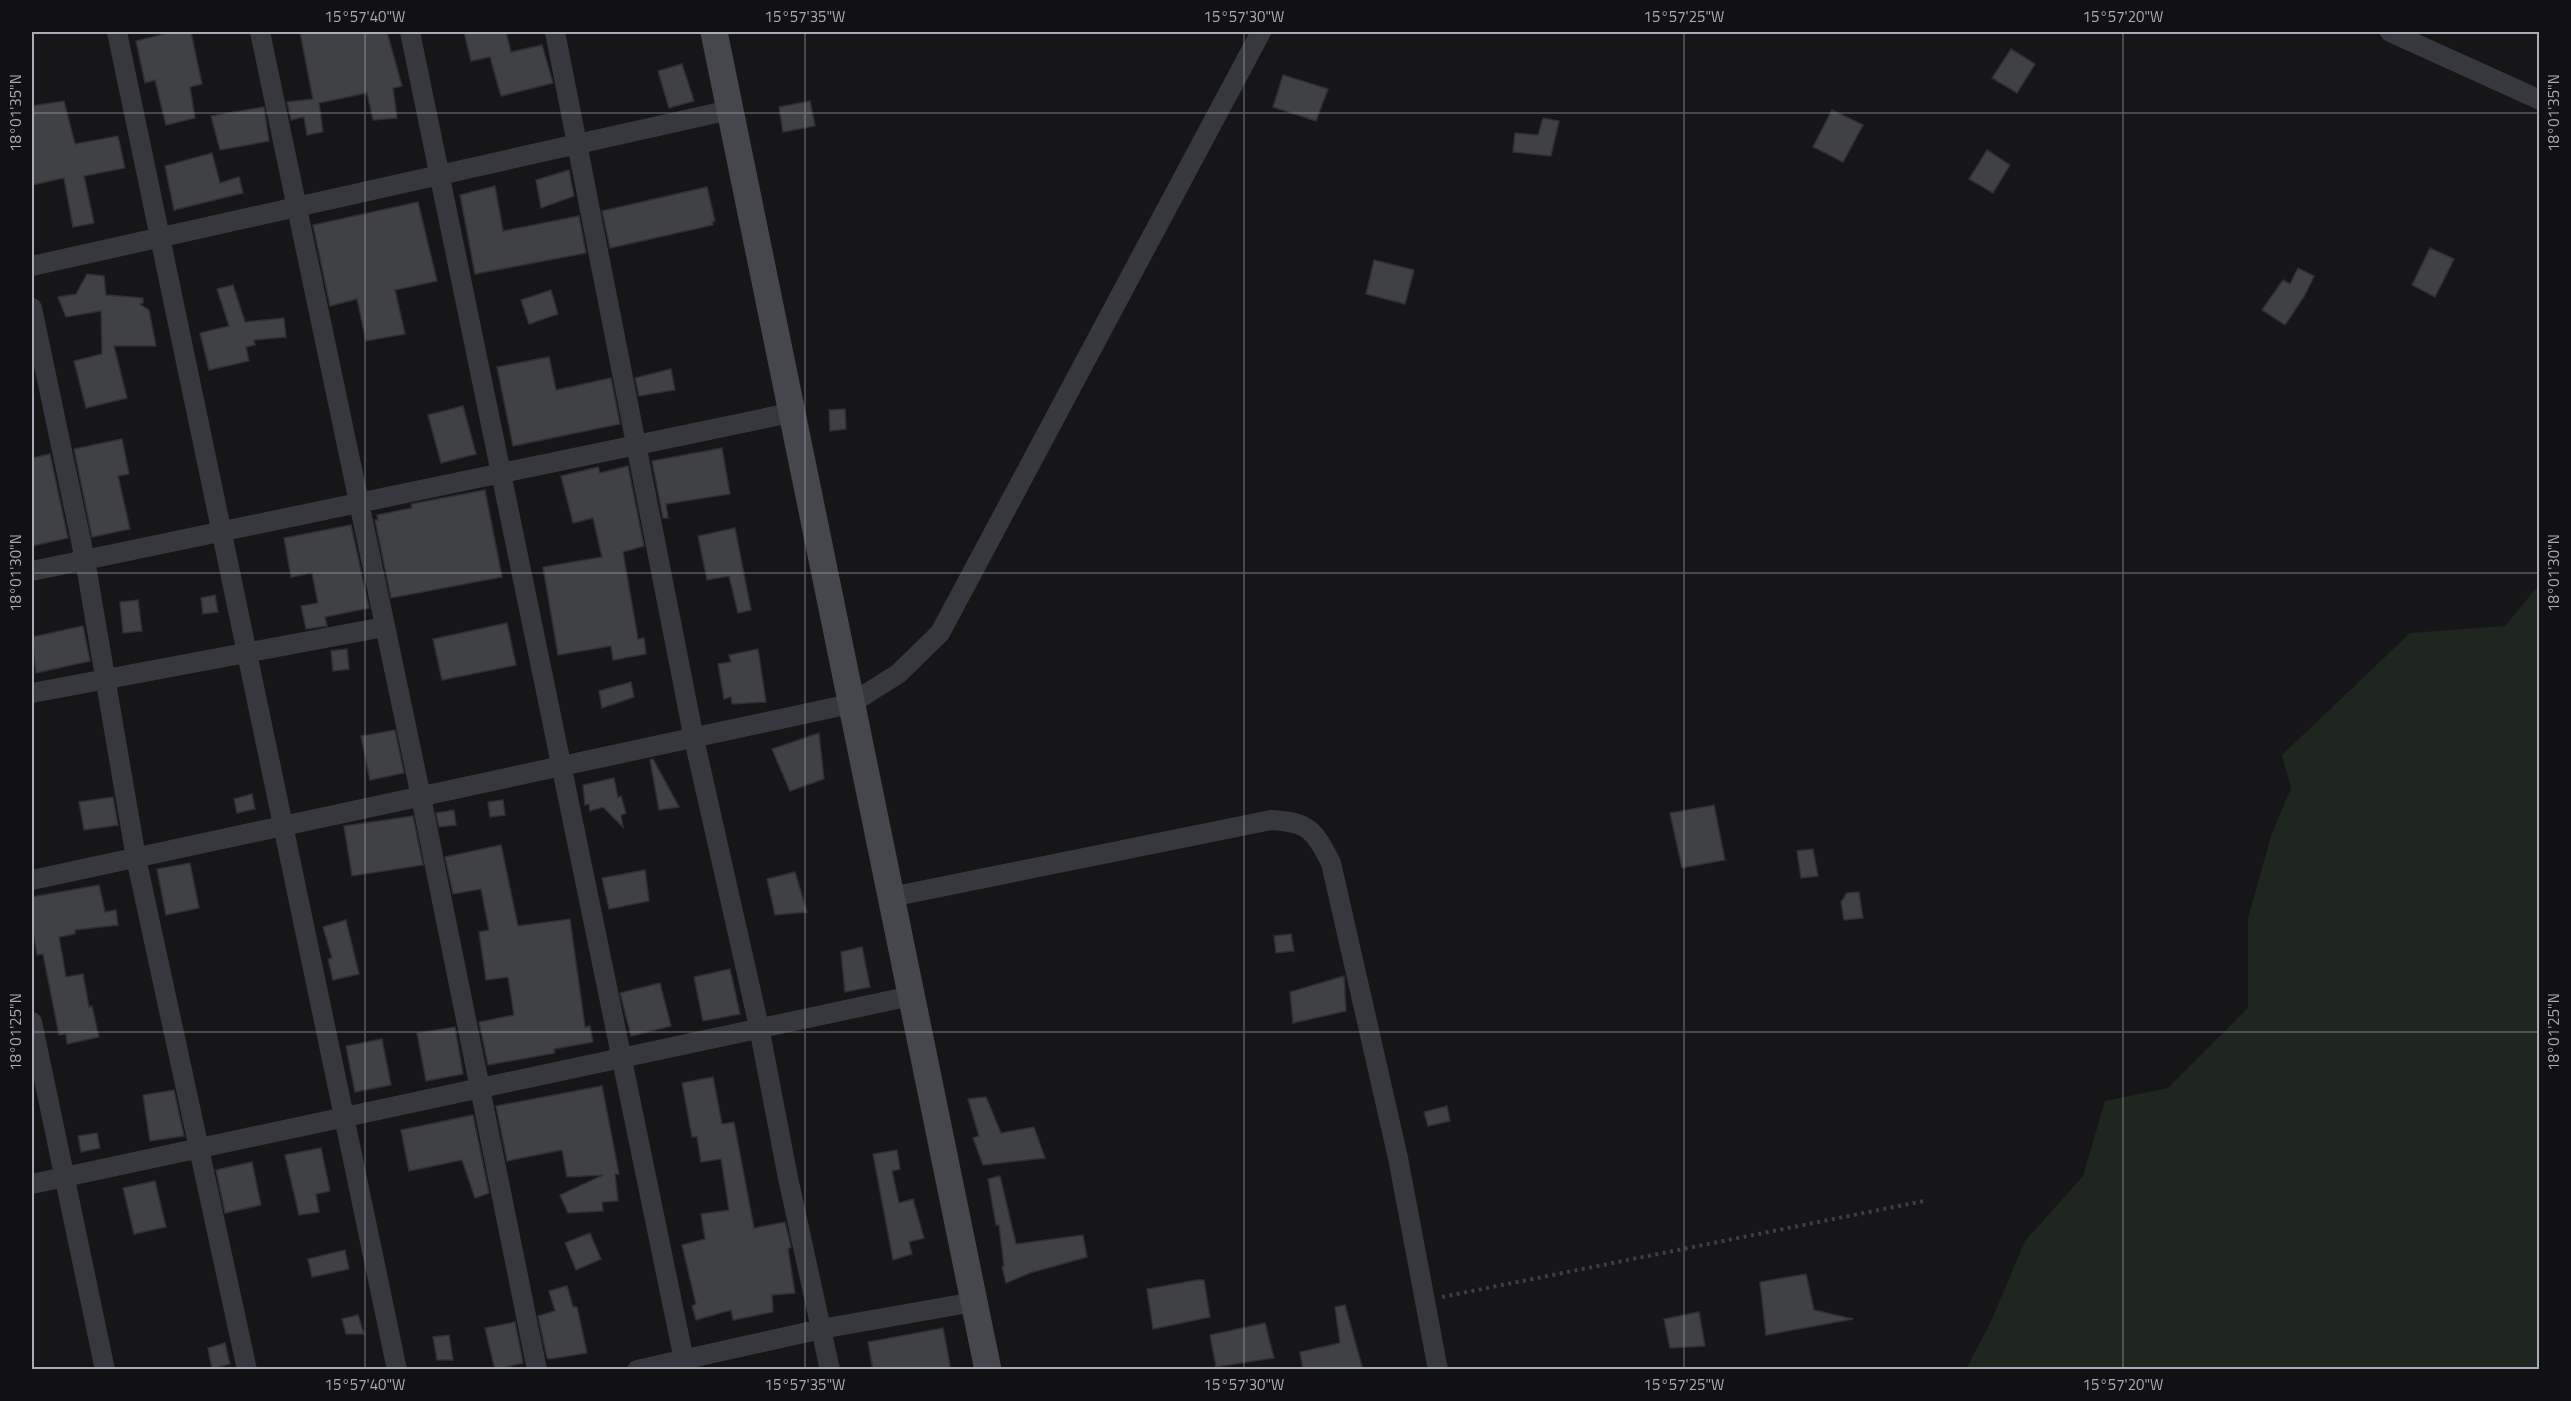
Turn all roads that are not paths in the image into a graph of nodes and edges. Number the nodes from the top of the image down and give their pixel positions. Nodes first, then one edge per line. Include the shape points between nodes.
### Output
1 (117, 32) edge
2 (260, 32) edge
3 (410, 32) edge
4 (555, 32) edge
5 (714, 32) edge
6 (1261, 32) edge
7 (2390, 32) edge
8 (2540, 100) edge
9 (730, 110) junction
10 (578, 146) junction
11 (440, 176) junction
12 (297, 208) junction
13 (161, 238) junction
14 (32, 266) edge
15 (32, 308) edge
16 (790, 413) junction
17 (638, 443) junction
18 (501, 473) junction
19 (358, 503) junction
20 (222, 532) junction
21 (85, 560) junction
22 (32, 571) edge
23 (384, 627) junction
24 (247, 651) junction
25 (105, 679) junction
26 (32, 693) edge
27 (850, 704) junction
28 (694, 739) junction
29 (562, 766) junction
30 (422, 797) junction
31 (284, 826) junction
32 (136, 858) junction
33 (32, 880) edge
34 (891, 897) junction
35 (911, 996) junction
36 (32, 1022) edge
37 (759, 1027) junction
38 (622, 1058) junction
39 (479, 1088) junction
40 (344, 1117) junction
41 (198, 1149) junction
42 (65, 1177) junction
43 (32, 1184) edge
44 (974, 1302) junction
45 (821, 1329) junction
46 (685, 1364) edge
47 (105, 1370) edge
48 (247, 1370) edge
49 (397, 1370) edge
50 (537, 1370) edge
51 (637, 1370) edge
52 (830, 1370) edge
53 (988, 1370) edge
54 (1438, 1370) edge

1 - 13 street
2 - 12 street
3 - 11 street
4 - 10 street
5 - 9 street
6 - 27 street via 940,633 898,674
7 - 8 street
9 - 10 street
9 - 16 street
10 - 11 street
10 - 17 street
11 - 12 street
11 - 18 street
12 - 13 street
12 - 19 street
13 - 14 street
13 - 20 street
15 - 21 street
16 - 17 street
16 - 27 street
17 - 18 street
17 - 28 street
18 - 19 street
18 - 29 street
19 - 20 street
19 - 23 street
20 - 21 street
20 - 24 street
21 - 22 street
21 - 25 street
23 - 24 street
23 - 30 street
24 - 25 street
24 - 31 street
25 - 26 street
25 - 32 street
27 - 28 street
27 - 34 street
28 - 29 street
28 - 37 street
29 - 30 street
29 - 38 street
30 - 31 street
30 - 39 street
31 - 32 street
31 - 40 street
32 - 33 street
32 - 41 street
34 - 35 street
34 - 54 street via 1271,820 1306,826 1317,836 1331,863 1398,1158
35 - 37 street
35 - 44 street
36 - 42 street
37 - 38 street
37 - 45 street
38 - 39 street
38 - 46 street
39 - 40 street
39 - 50 street
40 - 41 street
40 - 49 street
41 - 42 street
41 - 48 street
42 - 43 street
42 - 47 street
44 - 45 street
44 - 53 street
45 - 46 street
45 - 52 street
46 - 51 street

